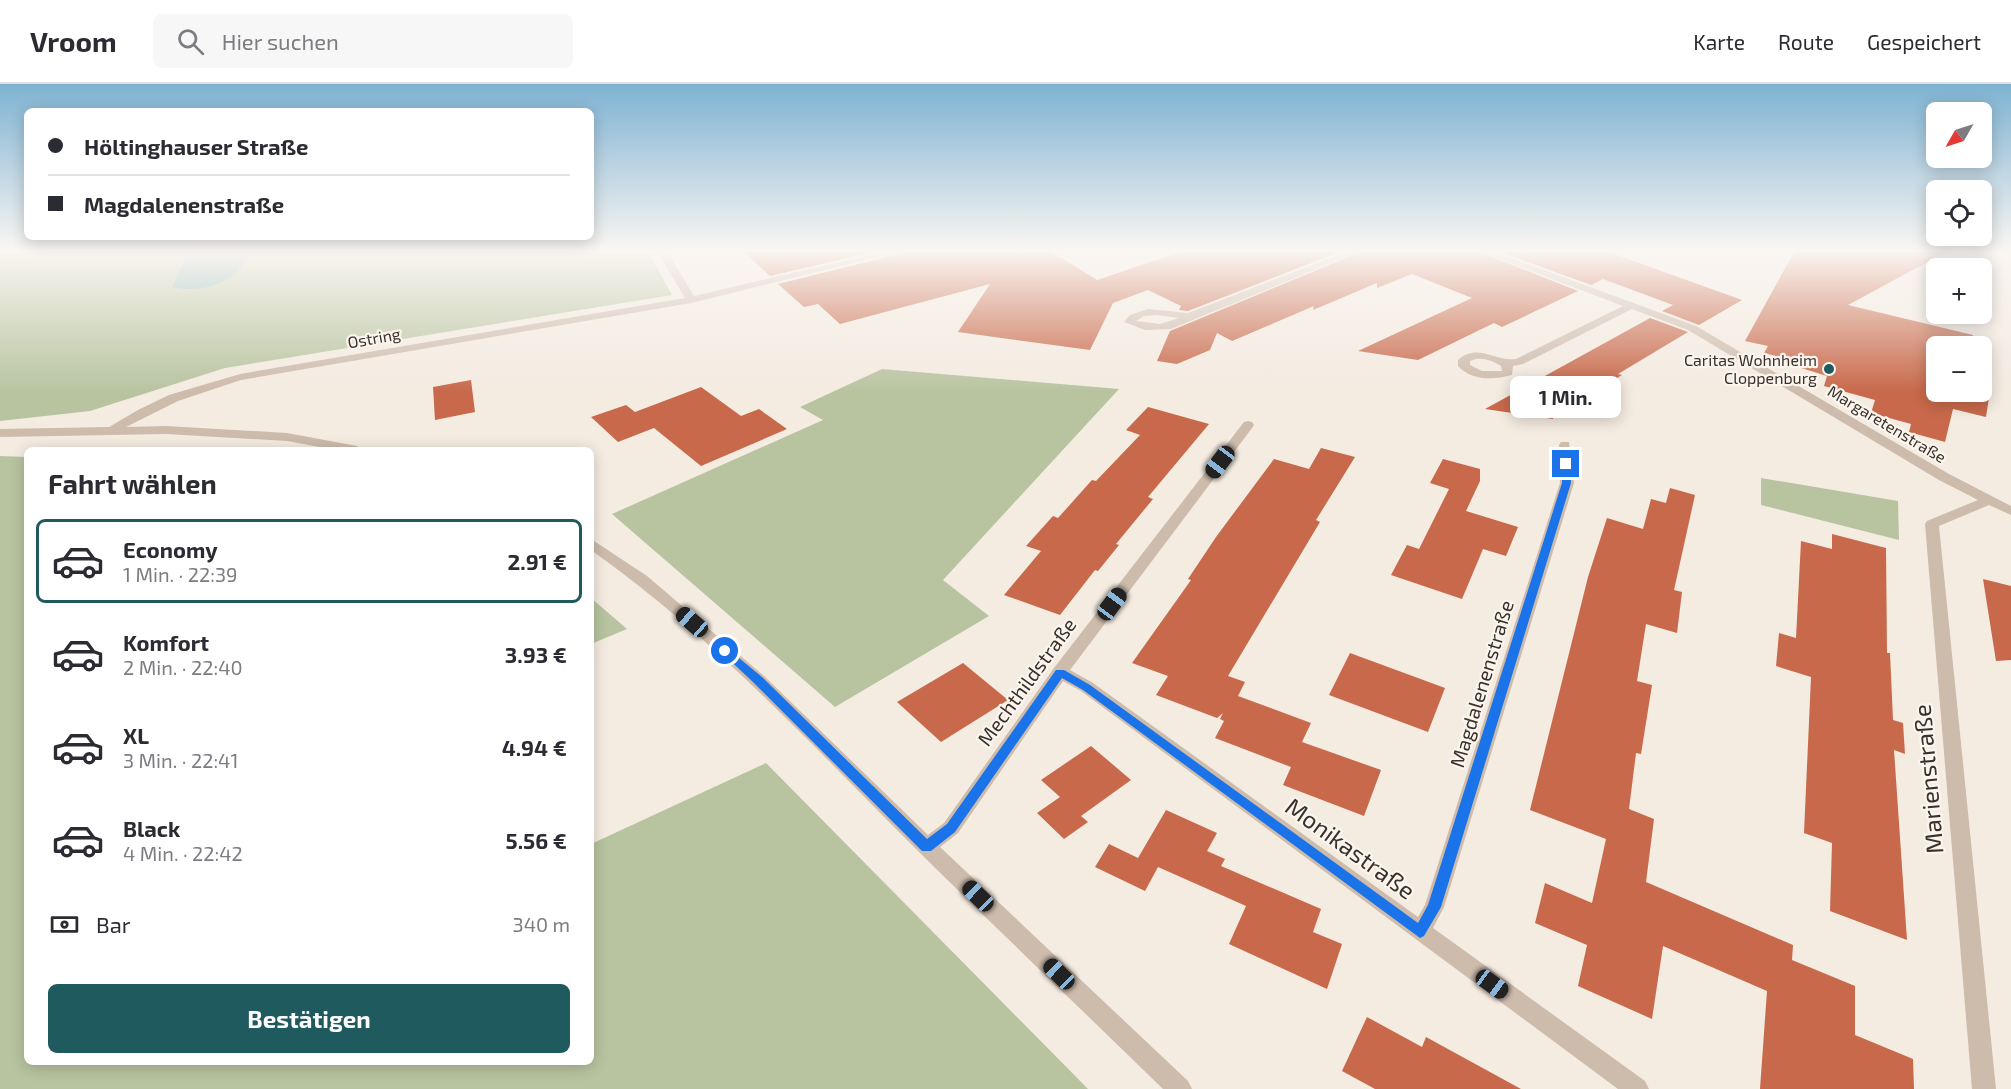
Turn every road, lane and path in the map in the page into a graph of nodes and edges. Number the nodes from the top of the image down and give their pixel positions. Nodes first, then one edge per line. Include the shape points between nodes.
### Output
1 (700, 298) edge
2 (1236, 298) edge
3 (1613, 298) edge
4 (691, 300) joint
5 (1633, 305) junction
6 (1189, 316) dead end
7 (1508, 364) junction
8 (1470, 370) junction
9 (1454, 374) dead end
10 (1248, 425) dead end
11 (112, 431) junction
12 (0, 433) edge
13 (1565, 445) dead end
14 (341, 447) edge
15 (1987, 501) junction
16 (2011, 511) edge
17 (594, 545) edge
18 (1060, 672) junction
19 (927, 847) junction
20 (1420, 932) junction
21 (1180, 1089) edge
22 (1637, 1089) edge
23 (1984, 1089) edge

1 - 4 street, Ostring
2 - 6 street
3 - 5 street, Margaretenstraße
4 - 11 street, Ostring via 240,377 138,412
5 - 7 street
5 - 15 street, Margaretenstraße via 1710,337
7 - 8 street via 1508,372 1496,376
7 - 8 street via 1477,355 1464,360 1464,366
8 - 9 street
10 - 18 street, Mechthildstraße
11 - 12 street
11 - 14 street via 287,437
13 - 20 street, Magdalenenstraße via 1567,483 1434,907
15 - 16 street, Margaretenstraße
15 - 23 street, Marienstraße via 1932,524
17 - 19 street via 642,579 758,680
18 - 19 street, Mechthildstraße via 951,828
18 - 20 street, Monikastraße via 1096,694
19 - 21 street
20 - 22 street, Monikastraße

